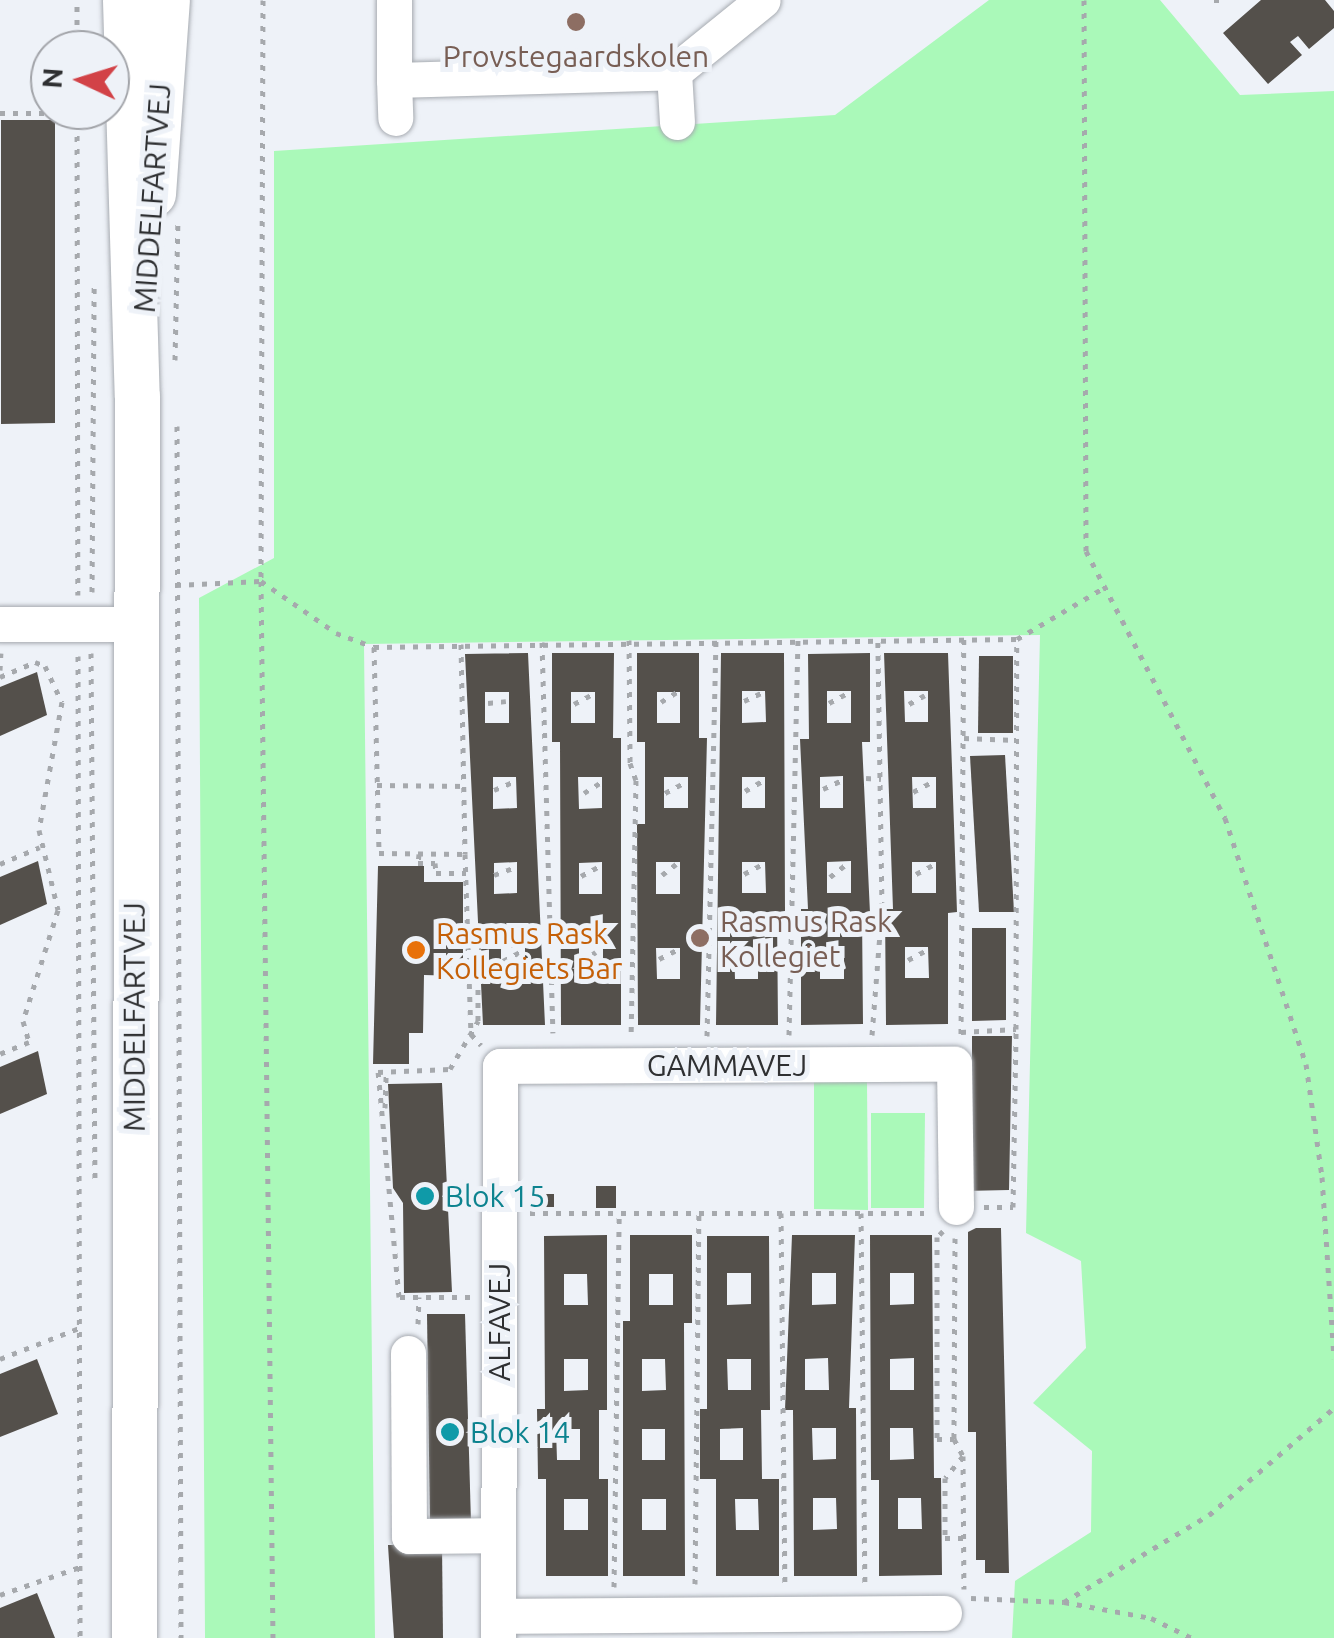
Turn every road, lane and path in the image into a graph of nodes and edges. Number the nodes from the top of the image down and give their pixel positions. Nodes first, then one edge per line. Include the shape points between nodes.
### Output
1 (78, 0) edge
2 (125, 0) edge
3 (167, 0) edge
4 (262, 0) edge
5 (394, 0) edge
6 (763, 0) edge
7 (1084, 0) edge
8 (77, 30) edge
9 (674, 72) junction
10 (394, 80) junction
11 (30, 113) edge
12 (0, 114) edge
13 (394, 118) dead end
14 (677, 122) dead end
15 (78, 130) edge
16 (178, 203) dead end
17 (94, 264) dead end
18 (175, 363) dead end
19 (138, 396) junction
20 (176, 417) dead end
21 (260, 582) junction
22 (184, 586) dead end
23 (1106, 586) junction
24 (0, 624) edge
25 (101, 624) junction
26 (798, 639) junction
27 (964, 639) junction
28 (1017, 639) junction
29 (629, 640) junction
30 (716, 641) junction
31 (878, 641) junction
32 (542, 642) junction
33 (461, 644) junction
34 (374, 647) junction
35 (0, 676) edge
36 (704, 690) dead end
37 (786, 690) dead end
38 (797, 690) junction
39 (952, 690) dead end
40 (964, 690) junction
41 (544, 691) junction
42 (715, 691) junction
43 (532, 692) dead end
44 (677, 692) dead end
45 (763, 692) dead end
46 (616, 693) dead end
47 (848, 693) dead end
48 (593, 694) dead end
49 (630, 694) junction
50 (925, 695) dead end
51 (506, 701) dead end
52 (744, 701) dead end
53 (661, 702) dead end
54 (488, 703) dead end
55 (830, 703) dead end
56 (574, 704) dead end
57 (909, 704) dead end
58 (964, 738) junction
59 (1016, 740) junction
60 (538, 778) dead end
61 (548, 778) junction
62 (866, 778) dead end
63 (626, 779) dead end
64 (788, 779) dead end
65 (881, 779) junction
66 (636, 780) junction
67 (764, 780) dead end
68 (796, 780) junction
69 (842, 780) dead end
70 (513, 782) dead end
71 (932, 782) dead end
72 (600, 783) dead end
73 (684, 783) dead end
74 (377, 785) junction
75 (467, 786) junction
76 (494, 790) dead end
77 (745, 790) dead end
78 (823, 790) dead end
79 (913, 792) dead end
80 (665, 793) dead end
81 (584, 794) dead end
82 (40, 847) junction
83 (419, 854) junction
84 (465, 854) junction
85 (705, 860) dead end
86 (714, 860) junction
87 (786, 862) dead end
88 (872, 862) dead end
89 (882, 862) junction
90 (795, 863) junction
91 (848, 863) dead end
92 (0, 864) edge
93 (537, 864) dead end
94 (549, 864) junction
95 (632, 864) junction
96 (676, 864) dead end
97 (763, 864) dead end
98 (935, 864) dead end
99 (623, 865) dead end
100 (600, 866) dead end
101 (513, 868) dead end
102 (466, 873) junction
103 (744, 874) dead end
104 (916, 874) dead end
105 (494, 875) dead end
106 (662, 875) dead end
107 (581, 876) dead end
108 (830, 877) dead end
109 (780, 946) dead end
110 (864, 946) dead end
111 (950, 946) dead end
112 (793, 947) junction
113 (874, 947) junction
114 (962, 947) junction
115 (839, 948) dead end
116 (678, 949) dead end
117 (927, 950) dead end
118 (522, 951) dead end
119 (596, 952) dead end
120 (756, 954) dead end
121 (659, 959) dead end
122 (821, 959) dead end
123 (478, 960) dead end
124 (908, 960) dead end
125 (503, 961) dead end
126 (582, 962) dead end
127 (737, 963) dead end
128 (1016, 1030) junction
129 (472, 1034) junction
130 (959, 1047) junction
131 (0, 1054) edge
132 (706, 1064) junction
133 (788, 1064) junction
134 (872, 1064) junction
135 (500, 1066) junction
136 (553, 1066) junction
137 (632, 1066) junction
138 (96, 1194) dead end
139 (1013, 1208) dead end
140 (947, 1210) joint
141 (619, 1213) junction
142 (700, 1213) junction
143 (781, 1213) junction
144 (861, 1213) junction
145 (499, 1214) junction
146 (499, 1296) junction
147 (80, 1328) junction
148 (408, 1353) dead end
149 (0, 1359) edge
150 (1334, 1359) edge
151 (1334, 1408) edge
152 (954, 1439) junction
153 (964, 1456) junction
154 (498, 1536) junction
155 (964, 1538) junction
156 (80, 1567) junction
157 (0, 1594) edge
158 (1064, 1602) junction
159 (944, 1613) dead end
160 (785, 1614) junction
161 (864, 1614) junction
162 (614, 1615) junction
163 (694, 1615) junction
164 (498, 1627) edge
165 (80, 1638) edge
166 (134, 1638) edge
167 (181, 1638) edge
168 (273, 1638) edge
169 (1192, 1638) edge

1 - 8 path
2 - 19 main road, MIDDELFARTVEJ
3 - 19 main road, MIDDELFARTVEJ
4 - 21 path
5 - 10 street
6 - 9 street
7 - 23 path via 1081,488 1086,552
9 - 10 street
9 - 14 street
10 - 13 street
11 - 12 path
15 - 25 path
16 - 18 path
17 - 25 path
19 - 25 main road, MIDDELFARTVEJ
20 - 167 path
21 - 22 path
21 - 34 path via 336,633
21 - 168 path
23 - 28 path
23 - 150 path via 1225,818 1306,1064 1322,1177
24 - 25 street
25 - 138 path
25 - 147 path
25 - 166 main road, MIDDELFARTVEJ
26 - 30 path
26 - 31 path
26 - 38 path
27 - 28 path
27 - 31 path
27 - 40 path
28 - 59 path
29 - 30 path
29 - 32 path
29 - 49 path
30 - 42 path
31 - 65 path
32 - 33 path
32 - 41 path
33 - 34 path
33 - 75 path
34 - 74 path
35 - 82 path via 35,662 46,666 62,702
36 - 42 path
37 - 38 path
38 - 68 path
39 - 40 path
40 - 58 path
41 - 43 path
41 - 61 path
42 - 86 path
44 - 53 path
45 - 52 path
46 - 49 path
47 - 55 path
48 - 56 path
49 - 66 path
50 - 57 path
51 - 54 path
58 - 59 path
58 - 114 path
59 - 128 path
60 - 61 path
61 - 94 path
62 - 65 path
63 - 66 path
64 - 68 path
65 - 89 path
66 - 95 path
67 - 77 path
68 - 90 path
69 - 78 path
70 - 76 path
71 - 79 path
72 - 81 path
73 - 80 path
74 - 75 path
74 - 83 path via 379,853
75 - 84 path
82 - 92 path
82 - 131 path via 58,910 22,1021 29,1042
83 - 84 path
83 - 102 path via 418,863 435,863 436,873
84 - 102 path
85 - 86 path
86 - 132 path via 705,948
87 - 90 path
88 - 89 path
89 - 113 path
90 - 112 path
91 - 108 path
93 - 94 path
94 - 136 path
95 - 99 path
95 - 137 path
96 - 106 path
97 - 103 path
98 - 104 path
100 - 107 path
101 - 105 path
102 - 129 path
109 - 112 path
110 - 113 path
111 - 114 path
112 - 133 path
113 - 134 path
114 - 130 path
115 - 122 path
116 - 121 path
117 - 124 path
118 - 125 path
119 - 126 path
120 - 127 path
123 - 129 path
128 - 130 path
128 - 139 path
129 - 135 path
129 - 146 path via 450,1069 378,1072 379,1108 386,1108 399,1297
130 - 134 street, GAMMAVEJ
130 - 140 street
132 - 133 street, GAMMAVEJ
132 - 137 street, GAMMAVEJ
133 - 134 street, GAMMAVEJ
135 - 136 street, GAMMAVEJ
135 - 145 street, ALFAVEJ
136 - 137 street, GAMMAVEJ
140 - 144 path
141 - 142 path
141 - 145 path
141 - 162 path
142 - 143 path
142 - 163 path
143 - 144 path
143 - 160 path
144 - 161 path
145 - 146 street, ALFAVEJ
146 - 154 street, ALFAVEJ
147 - 149 path
147 - 156 path
148 - 154 street via 409,1536
151 - 158 path via 1208,1515
152 - 152 path via 956,1237 956,1218 938,1237 937,1439
152 - 153 path
153 - 155 path
153 - 155 path via 945,1478 945,1538
154 - 164 street, ALFAVEJ
155 - 158 path via 964,1597
156 - 157 path
156 - 165 path
158 - 169 path via 1152,1618
159 - 161 street
160 - 161 street
160 - 163 street
162 - 163 street
162 - 164 street

